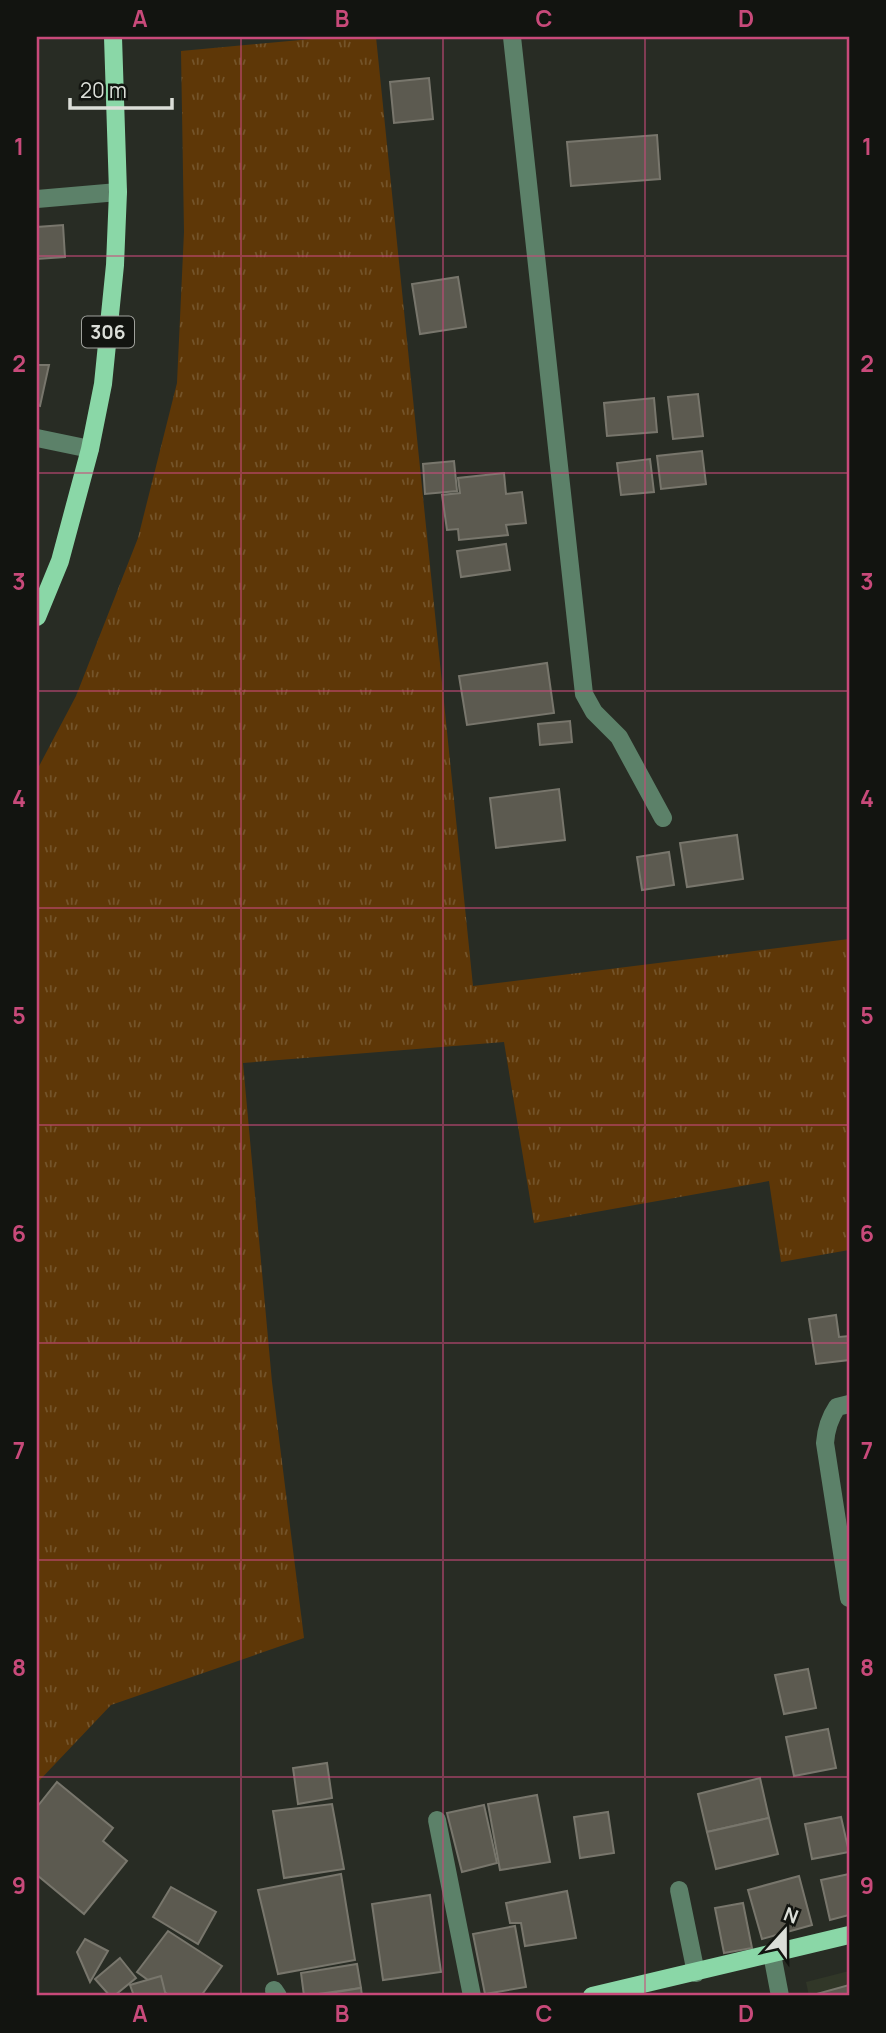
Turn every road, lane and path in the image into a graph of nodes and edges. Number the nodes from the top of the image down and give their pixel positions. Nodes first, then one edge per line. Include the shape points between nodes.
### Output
1 (113, 37) edge
2 (512, 37) edge
3 (118, 192) junction
4 (37, 199) edge
5 (37, 438) edge
6 (90, 449) junction
7 (37, 617) edge
8 (663, 818) dead end
9 (849, 1404) edge
10 (849, 1598) edge
11 (437, 1820) dead end
12 (679, 1890) dead end
13 (849, 1935) edge
14 (772, 1954) junction
15 (696, 1973) junction
16 (472, 1996) edge
17 (592, 1996) edge
18 (780, 1996) edge

1 - 3 main road, 306
2 - 8 street via 584,694 594,712 619,737
3 - 4 street
3 - 6 main road, 306 via 103,384
5 - 6 street
6 - 7 main road, 306 via 60,562
9 - 10 street via 837,1407 832,1415 825,1443
11 - 16 street
12 - 15 street
13 - 14 main road
14 - 15 main road
14 - 18 street
15 - 17 main road

